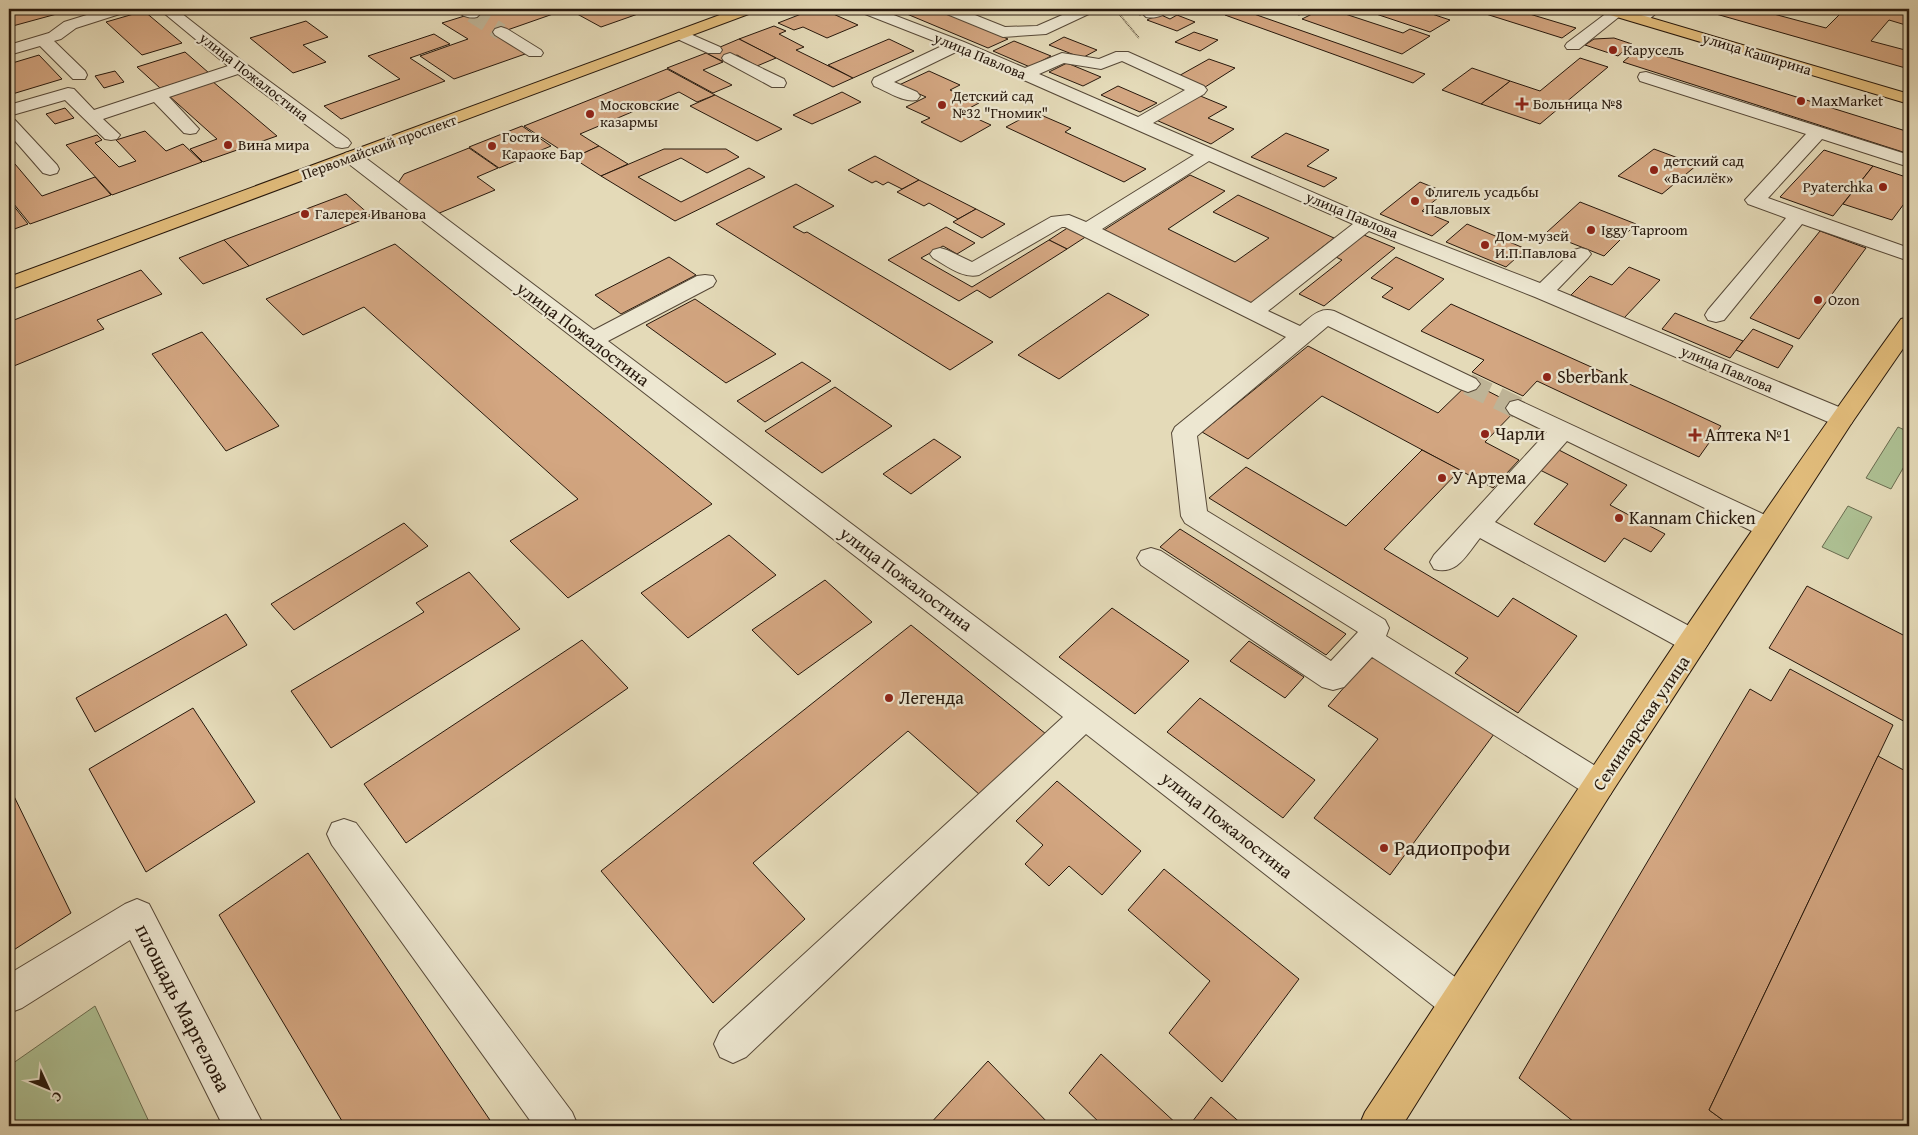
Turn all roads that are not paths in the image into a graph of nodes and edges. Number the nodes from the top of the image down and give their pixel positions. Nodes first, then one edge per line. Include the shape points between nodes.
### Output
1 (121, 9) edge
2 (167, 9) edge
3 (706, 9) edge
4 (749, 9) edge
5 (865, 9) edge
6 (947, 9) edge
7 (1088, 9) edge
8 (1611, 10) edge
9 (1647, 14) edge
10 (501, 32) tunnel mouth
11 (681, 35) junction
12 (44, 40) junction
13 (958, 45) junction
14 (1144, 45) road end
15 (1573, 46) dead end
16 (9, 50) edge
17 (714, 50) dead end
18 (535, 53) dead end
19 (1122, 55) junction
20 (730, 58) dead end
21 (240, 68) junction
22 (1025, 74) junction
23 (79, 75) dead end
24 (1646, 77) dead end
25 (778, 83) dead end
26 (156, 95) junction
27 (911, 96) dead end
28 (1909, 99) edge
29 (9, 111) edge
30 (91, 117) junction
31 (9, 124) edge
32 (1139, 124) junction
33 (190, 129) dead end
34 (1818, 132) junction
35 (111, 136) dead end
36 (347, 150) junction
37 (1208, 154) junction
38 (1909, 161) edge
39 (50, 169) dead end
40 (1798, 216) junction
41 (1368, 223) junction
42 (1087, 230) junction
43 (940, 254) dead end
44 (1581, 254) dead end
45 (1909, 255) edge
46 (9, 265) edge
47 (705, 281) dead end
48 (9, 284) edge
49 (1543, 292) junction
50 (1253, 312) junction
51 (1716, 316) dead end
52 (1909, 324) edge
53 (1301, 336) junction
54 (592, 340) junction
55 (1468, 384) tunnel mouth
56 (1518, 408) tunnel mouth
57 (1842, 418) junction
58 (1563, 430) junction
59 (1478, 524) junction
60 (1769, 528) junction
61 (1152, 558) dead end
62 (1444, 562) dead end
63 (1369, 640) junction
64 (1694, 642) junction
65 (1085, 716) junction
66 (1599, 785) junction
67 (344, 834) dead end
68 (9, 995) edge
69 (1458, 1002) junction
70 (733, 1044) dead end
71 (244, 1126) edge
72 (558, 1126) edge
73 (1379, 1126) edge

1 - 12 street via 70,25
2 - 21 street, улица Пожалостина
3 - 36 main road, Первомайский проспект
4 - 11 main road, Первомайский проспект
5 - 13 street, улица Павлова
6 - 7 street via 1003,32 1040,31
8 - 9 main road, улица Каширина
8 - 15 street
9 - 28 main road, улица Каширина
10 - 18 street
11 - 17 street
11 - 36 main road, Первомайский проспект
12 - 16 street
12 - 23 street
13 - 22 street, улица Павлова
13 - 27 street via 880,82
14 - 19 street
19 - 22 street via 1101,64 1062,58
19 - 32 street via 1198,90
20 - 25 street
21 - 26 street
21 - 36 street, улица Пожалостина
22 - 32 street, улица Павлова
24 - 34 street
26 - 30 street
26 - 33 street
29 - 30 street via 68,92
30 - 35 street
31 - 39 street
32 - 37 street, улица Павлова
34 - 38 street
34 - 40 street via 1756,200
36 - 46 main road, Первомайский проспект
36 - 48 main road, Первомайский проспект
36 - 54 street, улица Пожалостина
37 - 41 street, улица Павлова
37 - 42 street
40 - 45 street
40 - 51 street
41 - 49 street, улица Павлова
41 - 50 street
42 - 43 street via 1069,221 1058,221 972,271
42 - 50 street
44 - 49 street
47 - 54 street
49 - 57 street, улица Павлова
50 - 53 street
52 - 57 main road, Семинарская улица
53 - 55 street via 1326,316
53 - 63 street via 1184,433 1194,516 1375,628
54 - 65 street, улица Пожалостина
56 - 58 street
57 - 60 main road, Семинарская улица
58 - 59 street
58 - 60 street
59 - 62 street
59 - 64 street
60 - 64 main road, Семинарская улица
61 - 63 street via 1333,678
63 - 66 street
64 - 66 main road, Семинарская улица
65 - 69 street, улица Пожалостина
65 - 70 street
66 - 69 main road, Семинарская улица
67 - 72 street
68 - 71 street, площадь Маргелова via 137,916
69 - 73 main road, Семинарская улица

